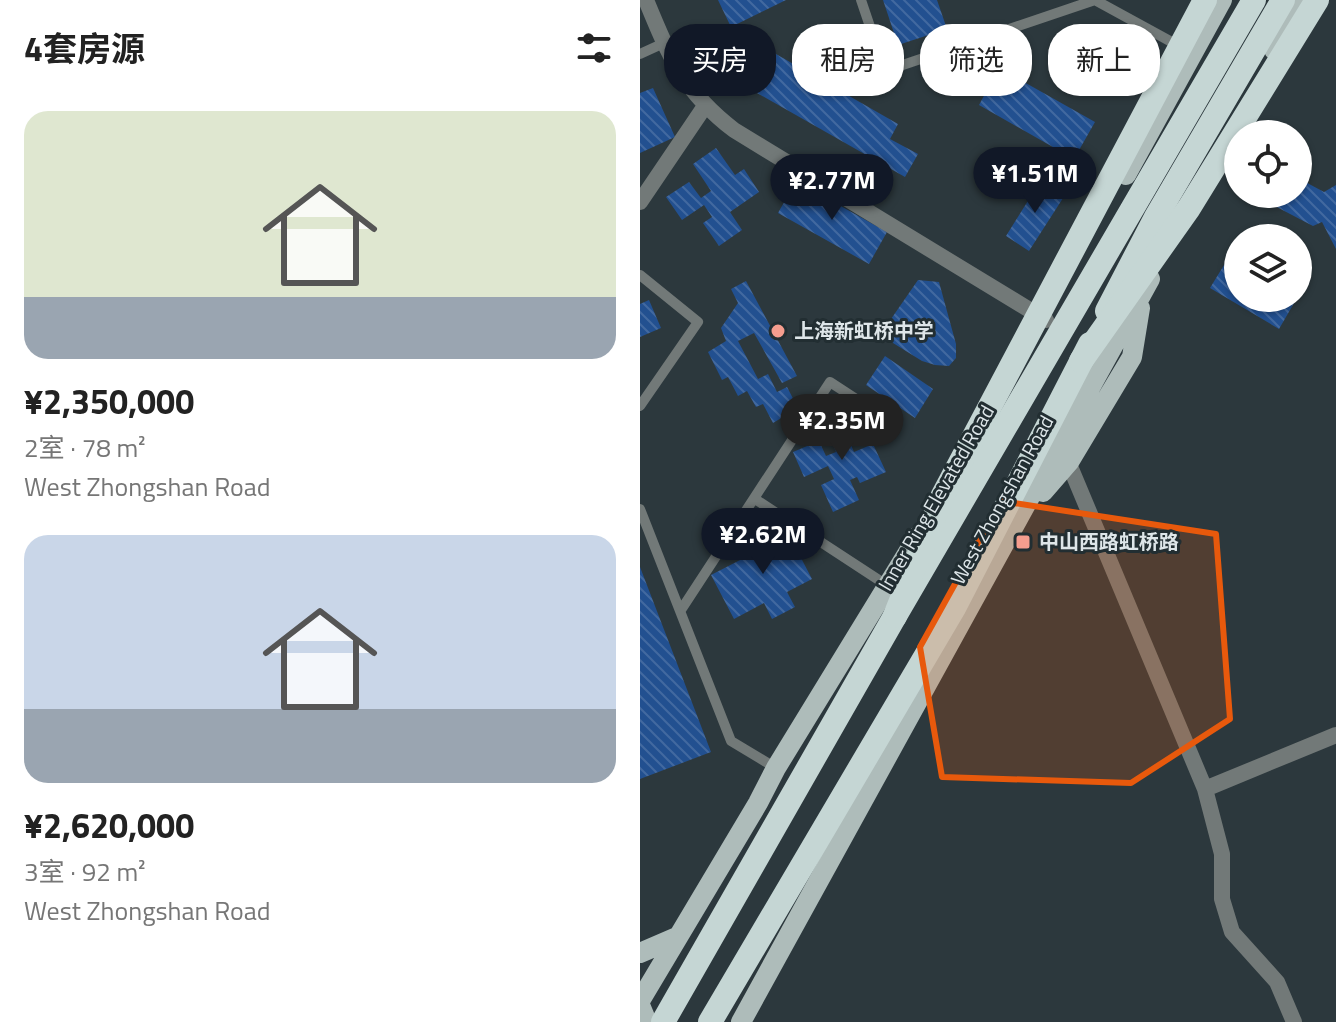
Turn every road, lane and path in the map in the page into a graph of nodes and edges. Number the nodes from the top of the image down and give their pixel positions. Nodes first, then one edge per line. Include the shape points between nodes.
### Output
1 (646, 0) edge
2 (861, 0) edge
3 (1095, 0) edge
4 (1205, 0) edge
5 (1222, 0) edge
6 (1254, 0) edge
7 (1283, 0) edge
8 (1301, 0) edge
9 (1317, 0) edge
10 (664, 43) joint
11 (1191, 53) junction
12 (640, 54) edge
13 (696, 96) edge
14 (705, 106) junction
15 (640, 202) edge
16 (640, 275) edge
17 (1047, 321) junction
18 (1081, 361) junction
19 (640, 406) edge
20 (885, 418) dead end
21 (1065, 453) junction
22 (755, 499) junction
23 (640, 509) edge
24 (888, 586) junction
25 (681, 610) junction
26 (895, 616) junction
27 (1336, 735) edge
28 (776, 768) junction
29 (1205, 789) junction
30 (677, 937) junction
31 (640, 953) edge
32 (640, 1003) edge
33 (647, 1022) edge
34 (663, 1022) edge
35 (710, 1022) edge
36 (741, 1022) edge
37 (1294, 1022) edge

1 - 10 street
2 - 3 lane via 885,71
3 - 11 lane
4 - 26 highway, bridge via 943,495
5 - 11 main road
6 - 26 highway, Inner Ring Elevated Road, bridge
7 - 18 highway, bridge via 1156,217
8 - 21 main road, West Zhongshan Road via 1143,292
9 - 18 highway, bridge via 1189,208
10 - 12 lane
11 - 17 main road
13 - 14 street
14 - 15 street
14 - 17 street via 734,130
16 - 19 lane via 698,322
17 - 24 main road
18 - 35 highway via 954,608
20 - 22 lane via 830,382
21 - 29 street
21 - 36 main road, West Zhongshan Road via 1017,522
22 - 24 lane
22 - 25 lane
23 - 25 lane
24 - 28 main road
25 - 28 lane via 731,741
26 - 34 highway, Inner Ring Elevated Road
27 - 29 street
28 - 30 main road
29 - 37 street via 1222,854 1222,899 1232,932 1277,982
30 - 31 main road
30 - 32 main road
32 - 33 main road

